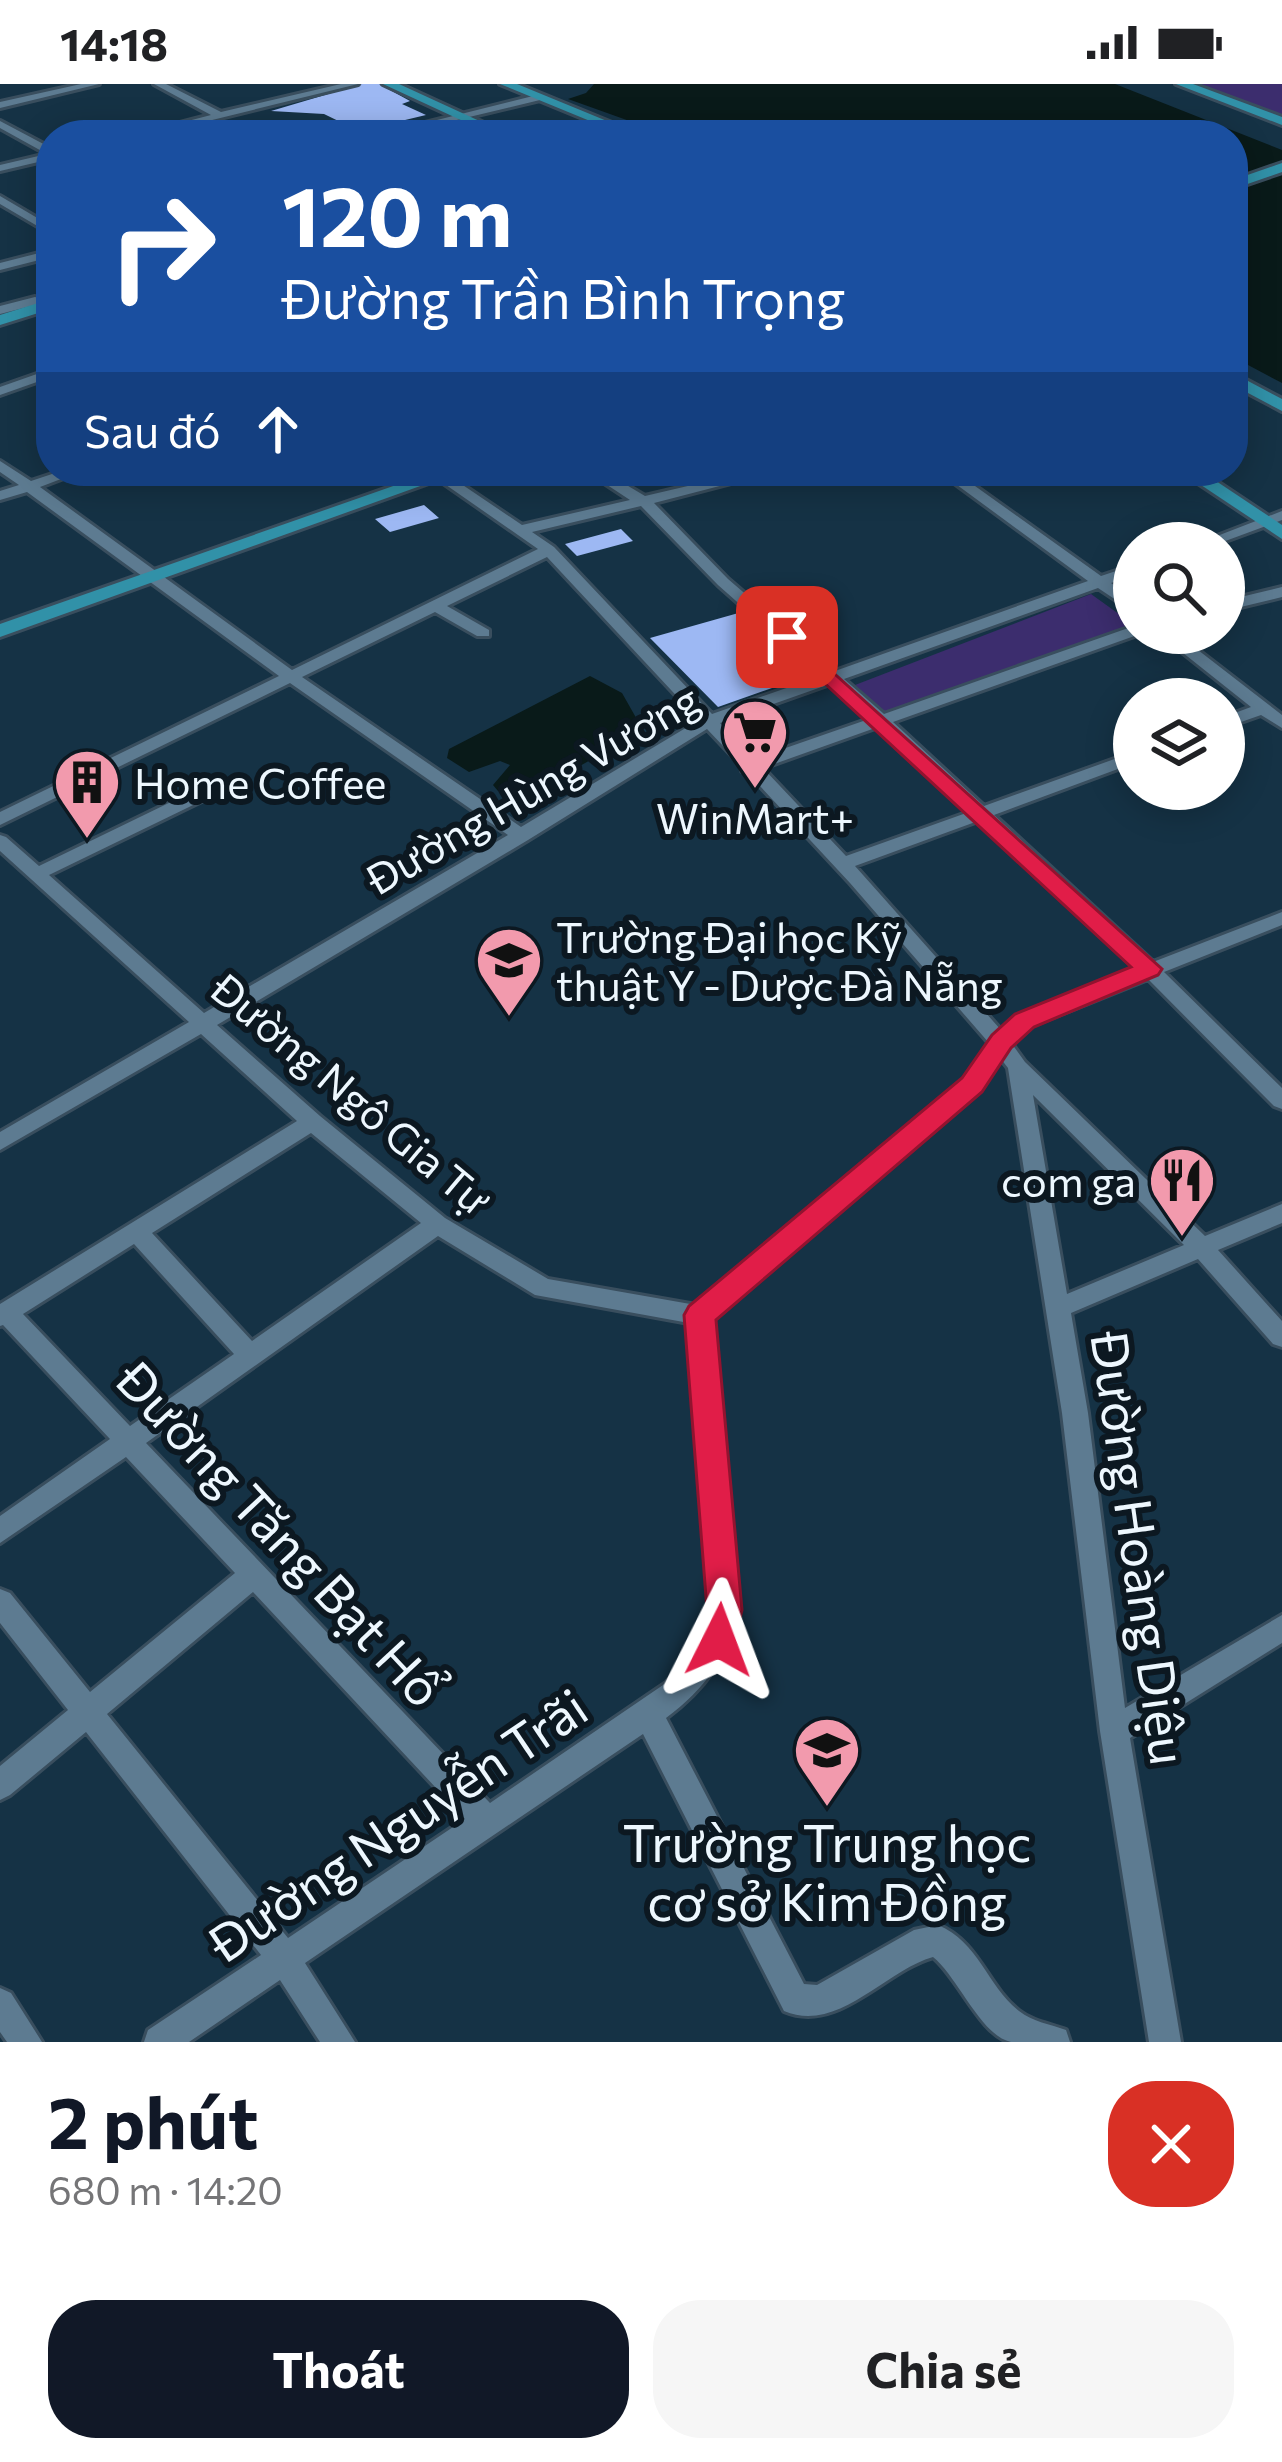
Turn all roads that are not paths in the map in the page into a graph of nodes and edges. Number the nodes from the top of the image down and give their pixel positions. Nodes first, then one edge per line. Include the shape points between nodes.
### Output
1 (94, 84) edge
2 (159, 84) edge
3 (352, 84) edge
4 (389, 84) edge
5 (506, 84) edge
6 (1182, 84) edge
7 (537, 98) junction
8 (0, 104) edge
9 (220, 116) junction
10 (462, 116) junction
11 (203, 120) edge
12 (445, 120) edge
13 (471, 120) edge
14 (593, 120) edge
15 (1282, 121) edge
16 (0, 124) edge
17 (36, 145) edge
18 (36, 158) edge
19 (1282, 167) edge
20 (0, 168) edge
21 (1248, 179) edge
22 (0, 199) edge
23 (21, 212) junction
24 (0, 217) edge
25 (36, 222) edge
26 (36, 257) edge
27 (0, 267) edge
28 (36, 301) edge
29 (36, 308) edge
30 (0, 310) edge
31 (0, 320) edge
32 (36, 379) edge
33 (1248, 387) edge
34 (0, 391) edge
35 (1282, 406) edge
36 (0, 465) edge
37 (36, 484) edge
38 (403, 486) edge
39 (460, 486) edge
40 (618, 486) edge
41 (712, 486) edge
42 (966, 486) edge
43 (1214, 486) edge
44 (28, 487) junction
45 (0, 496) edge
46 (646, 503) junction
47 (1276, 523) edge
48 (524, 529) junction
49 (1245, 532) edge
50 (549, 550) junction
51 (150, 577) junction
52 (1113, 578) edge
53 (1102, 582) junction
54 (1113, 591) edge
55 (1282, 592) edge
56 (1245, 601) edge
57 (435, 605) junction
58 (0, 632) edge
59 (483, 633) dead end
60 (1113, 639) edge
61 (1193, 654) edge
62 (290, 676) junction
63 (833, 677) junction
64 (1262, 709) junction
65 (1245, 715) edge
66 (707, 722) junction
67 (882, 722) junction
68 (1282, 724) edge
69 (1113, 765) edge
70 (748, 766) junction
71 (216, 787) dead end
72 (980, 814) junction
73 (0, 818) edge
74 (522, 836) junction
75 (0, 841) edge
76 (843, 864) junction
77 (37, 874) junction
78 (1282, 918) edge
79 (1149, 969) junction
80 (204, 1024) junction
81 (1001, 1042) junction
82 (1018, 1067) junction
83 (1282, 1101) edge
84 (1061, 1106) junction
85 (1025, 1112) junction
86 (312, 1122) junction
87 (0, 1142) edge
88 (1282, 1213) edge
89 (437, 1225) junction
90 (137, 1232) junction
91 (1202, 1249) junction
92 (1059, 1308) junction
93 (3, 1314) edge
94 (700, 1315) junction
95 (1282, 1337) edge
96 (250, 1355) junction
97 (127, 1440) junction
98 (0, 1532) edge
99 (254, 1574) junction
100 (0, 1602) edge
101 (1282, 1628) edge
102 (88, 1712) junction
103 (648, 1714) junction
104 (1114, 1731) junction
105 (0, 1785) edge
106 (486, 1820) junction
107 (284, 1957) junction
108 (0, 2004) edge
109 (26, 2042) edge
110 (160, 2042) edge
111 (339, 2042) edge
112 (1054, 2042) edge
113 (1165, 2042) edge

1 - 8 street
2 - 9 street
3 - 9 street
4 - 10 main road
5 - 7 main road
6 - 15 main road
7 - 10 street
7 - 14 main road
9 - 11 street
10 - 12 street
10 - 13 main road
16 - 17 street
18 - 20 street
19 - 21 main road
22 - 23 street
23 - 24 street
23 - 25 street
26 - 27 street
28 - 30 street
29 - 31 main road
32 - 34 street
33 - 35 main road
36 - 44 street
37 - 44 street
38 - 51 main road
39 - 48 street
40 - 46 street
41 - 46 street
42 - 53 street
43 - 47 main road
44 - 45 street
44 - 51 street
46 - 48 street
46 - 63 street
47 - 49 street
48 - 50 street
50 - 57 street
50 - 66 street
51 - 58 main road
51 - 62 street
52 - 53 street, Đường Hùng Vương
53 - 54 street
53 - 63 street, Đường Hùng Vương
55 - 56 street
57 - 59 street
57 - 62 street
60 - 67 street
61 - 64 street
62 - 73 street
62 - 74 street
63 - 66 street, Đường Hùng Vương
63 - 67 street
64 - 65 street
64 - 68 street
66 - 70 street
66 - 74 street, Đường Hùng Vương
67 - 70 street
67 - 72 street
69 - 72 street
70 - 76 street
71 - 77 street
72 - 76 street
72 - 79 street
74 - 80 street, Đường Hùng Vương
75 - 77 street, Đường Ngô Gia Tự
76 - 81 street
77 - 80 street, Đường Ngô Gia Tự
78 - 79 street
79 - 81 street via 1024,1021
79 - 83 street
80 - 86 street, Đường Ngô Gia Tự
80 - 87 street, Đường Hùng Vương
81 - 82 street
81 - 94 street via 972,1085
82 - 84 street
82 - 85 street, Đường Hoàng Diệu
84 - 85 street
84 - 91 street
85 - 92 street, Đường Hoàng Diệu
86 - 89 street, Đường Ngô Gia Tự
86 - 90 street
88 - 91 street
89 - 94 street, Đường Ngô Gia Tự via 543,1288
89 - 96 street
90 - 93 street
90 - 96 street
91 - 92 street
91 - 95 street
92 - 104 street, Đường Hoàng Diệu
93 - 97 street, Đường Tăng Bạt Hổ
94 - 103 street, Đường Nguyễn Trãi via 724,1610 707,1664
96 - 97 street
97 - 98 street
97 - 99 street, Đường Tăng Bạt Hổ
99 - 102 street
99 - 106 street, Đường Tăng Bạt Hổ
100 - 102 street
101 - 104 street
102 - 105 street
102 - 107 street
103 - 106 street, Đường Nguyễn Trãi
103 - 112 street via 795,2000 820,2001 938,1941 1014,2032
104 - 113 street, Đường Hoàng Diệu
106 - 107 street, Đường Nguyễn Trãi
107 - 110 street, Đường Nguyễn Trãi
107 - 111 street
108 - 109 street

